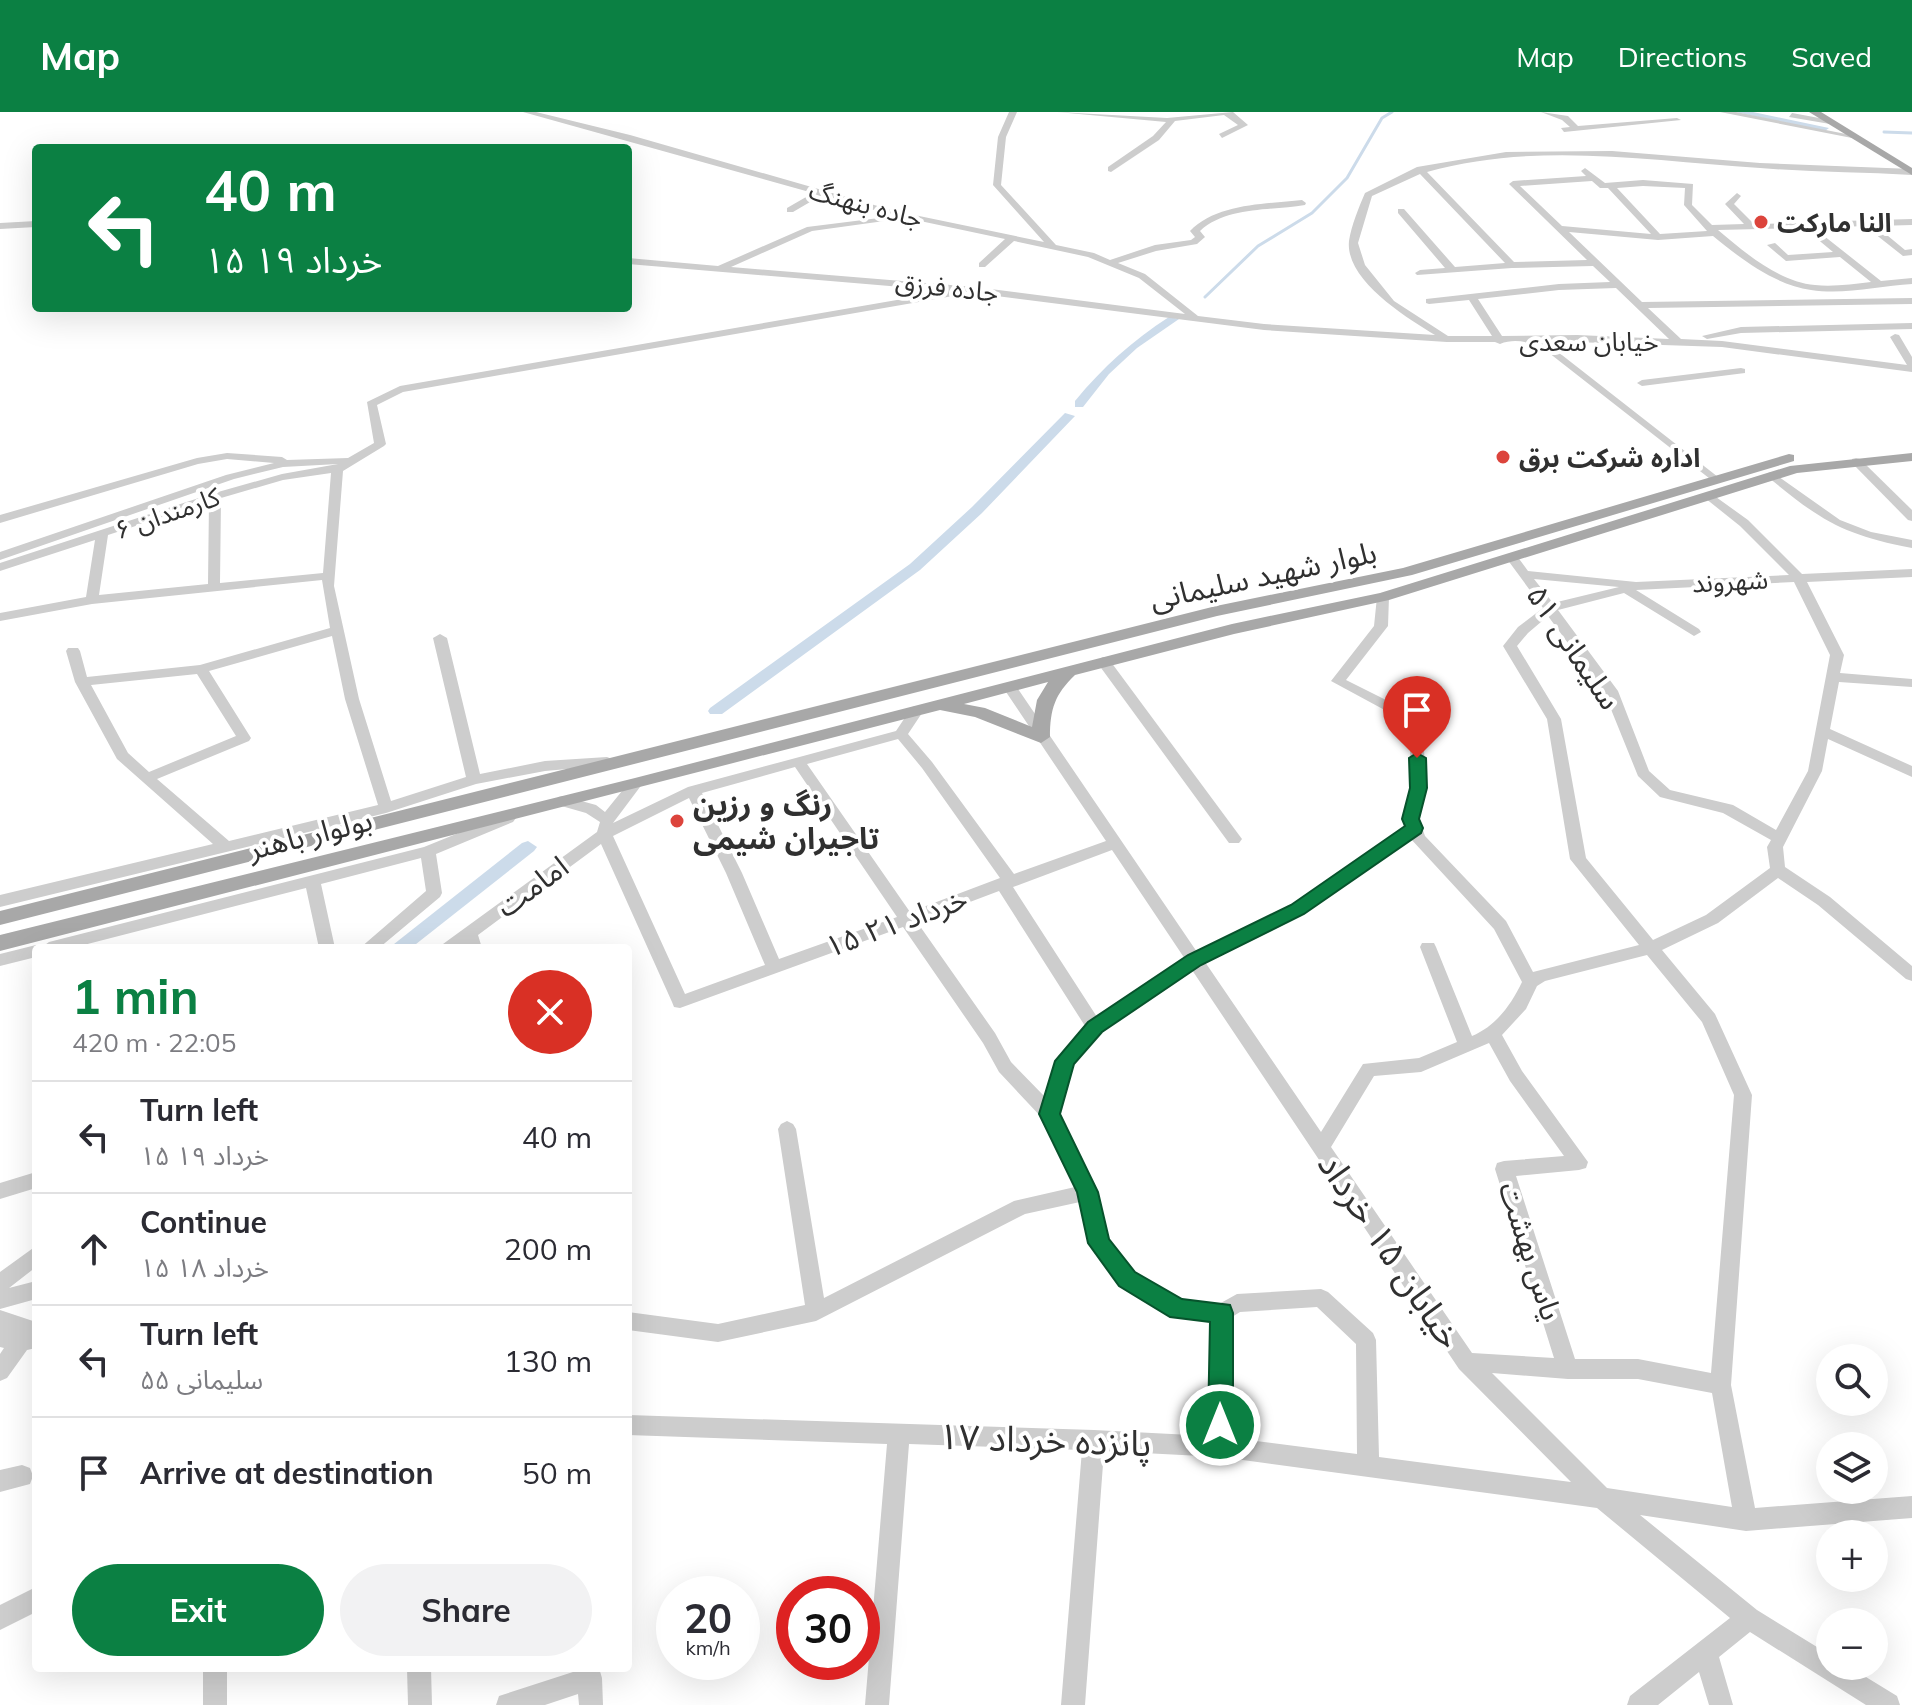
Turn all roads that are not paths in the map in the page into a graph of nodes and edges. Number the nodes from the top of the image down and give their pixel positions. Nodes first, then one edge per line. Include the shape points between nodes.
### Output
1 (527, 112) edge
2 (1013, 112) edge
3 (1061, 112) edge
4 (1227, 112) edge
5 (1545, 112) edge
6 (1724, 112) edge
7 (1774, 112) edge
8 (1814, 112) edge
9 (1211, 113) edge
10 (1102, 114) edge
11 (1833, 117) edge
12 (1173, 119) junction
13 (1677, 120) dead end
14 (1576, 129) junction
15 (1564, 130) dead end
16 (1222, 136) dead end
17 (1852, 136) junction
18 (1912, 158) edge
19 (1111, 169) dead end
20 (1420, 169) junction
21 (1585, 171) dead end
22 (1912, 172) edge
23 (1594, 178) junction
24 (1606, 186) junction
25 (821, 192) junction
26 (1737, 196) dead end
27 (1302, 203) dead end
28 (790, 210) dead end
29 (1401, 211) dead end
30 (910, 217) junction
31 (1912, 222) edge
32 (1803, 223) junction
33 (1867, 223) junction
34 (32, 224) edge
35 (0, 226) edge
36 (1751, 226) junction
37 (1562, 229) junction
38 (1712, 231) junction
39 (1013, 237) junction
40 (1658, 237) junction
41 (1772, 245) dead end
42 (1053, 247) junction
43 (1912, 252) edge
44 (1840, 254) junction
45 (632, 261) edge
46 (1112, 262) junction
47 (1595, 263) junction
48 (982, 265) dead end
49 (1512, 265) junction
50 (721, 267) junction
51 (1452, 270) junction
52 (1420, 273) dead end
53 (1912, 281) edge
54 (1878, 283) junction
55 (1616, 285) junction
56 (975, 290) junction
57 (1473, 298) junction
58 (1429, 301) dead end
59 (1912, 301) edge
60 (1879, 302) junction
61 (1715, 304) junction
62 (1637, 305) junction
63 (1724, 312) dead end
64 (1809, 315) junction
65 (1194, 316) junction
66 (1733, 321) dead end
67 (1910, 326) edge
68 (1264, 327) joint
69 (1741, 330) junction
70 (1895, 337) dead end
71 (1447, 339) junction
72 (1569, 339) junction
73 (1534, 340) junction
74 (1500, 341) junction
75 (1673, 341) junction
76 (1722, 344) junction
77 (1558, 355) junction
78 (1912, 367) edge
79 (1741, 371) junction
80 (1753, 380) dead end
81 (1642, 383) dead end
82 (1912, 445) edge
83 (1912, 457) edge
84 (349, 460) junction
85 (306, 461) junction
86 (1856, 461) junction
87 (337, 469) junction
88 (1772, 475) junction
89 (1714, 479) junction
90 (215, 496) junction
91 (1709, 496) junction
92 (1635, 503) junction
93 (94, 507) junction
94 (1653, 515) junction
95 (1912, 517) edge
96 (0, 519) edge
97 (102, 535) junction
98 (1912, 544) edge
99 (0, 556) edge
100 (1513, 559) junction
101 (0, 567) edge
102 (1912, 573) edge
103 (1525, 574) junction
104 (329, 576) junction
105 (1798, 577) junction
106 (214, 587) junction
107 (1631, 587) junction
108 (1383, 597) junction
109 (92, 600) junction
110 (1550, 608) junction
111 (0, 617) edge
112 (337, 630) junction
113 (1694, 632) dead end
114 (440, 638) dead end
115 (73, 651) dead end
116 (1103, 661) junction
117 (995, 667) junction
118 (201, 669) junction
119 (1072, 669) junction
120 (1833, 677) junction
121 (82, 682) junction
122 (1912, 683) edge
123 (1009, 686) junction
124 (924, 708) junction
125 (1823, 731) junction
126 (901, 734) junction
127 (1041, 737) junction
128 (625, 761) junction
129 (799, 763) junction
130 (1912, 772) edge
131 (149, 777) junction
132 (474, 780) junction
133 (635, 784) junction
134 (693, 790) junction
135 (563, 801) junction
136 (386, 808) junction
137 (518, 814) junction
138 (606, 827) junction
139 (1414, 828) junction
140 (1779, 838) junction
141 (1234, 839) dead end
142 (1113, 844) junction
143 (236, 849) junction
144 (428, 851) junction
145 (1778, 870) junction
146 (313, 882) junction
147 (1006, 882) junction
148 (115, 890) junction
149 (80, 898) junction
150 (0, 901) edge
151 (115, 913) junction
152 (0, 918) edge
153 (908, 918) junction
154 (82, 921) junction
155 (471, 940) edge
156 (0, 943) edge
157 (65, 944) edge
158 (326, 944) edge
159 (373, 944) edge
160 (1428, 947) dead end
161 (1650, 948) junction
162 (32, 952) edge
163 (0, 960) edge
164 (1195, 960) junction
165 (774, 967) junction
166 (1912, 975) edge
167 (1530, 982) junction
168 (1095, 1027) junction
169 (1493, 1034) junction
170 (1467, 1045) junction
171 (1050, 1114) junction
172 (787, 1129) dead end
173 (1322, 1146) junction
174 (32, 1181) edge
175 (0, 1191) edge
176 (1087, 1192) junction
177 (32, 1255) edge
178 (32, 1256) edge
179 (0, 1269) edge
180 (0, 1284) edge
181 (32, 1291) edge
182 (0, 1300) edge
183 (816, 1312) junction
184 (1222, 1313) junction
185 (0, 1319) edge
186 (632, 1322) edge
187 (31, 1337) edge
188 (0, 1338) edge
189 (1466, 1362) junction
190 (1568, 1369) junction
191 (0, 1371) edge
192 (1721, 1385) junction
193 (632, 1425) edge
194 (899, 1434) junction
195 (1094, 1440) junction
196 (1221, 1447) junction
197 (1368, 1466) junction
198 (1603, 1499) junction
199 (1912, 1507) edge
200 (1746, 1520) junction
201 (32, 1601) edge
202 (0, 1618) edge
203 (1749, 1618) junction
204 (1705, 1651) junction
205 (215, 1672) edge
206 (419, 1672) edge
207 (589, 1673) edge
208 (215, 1705) edge
209 (420, 1705) edge
210 (508, 1705) edge
211 (591, 1705) edge
212 (877, 1705) edge
213 (1073, 1705) edge
214 (1639, 1705) edge
215 (1721, 1705) edge
216 (1888, 1705) edge

1 - 25 street, جاده بنهنگ
2 - 42 street via 1002,137 997,185
3 - 10 street
4 - 9 street
4 - 16 street via 1244,125
5 - 14 street via 1565,118
6 - 17 street
7 - 11 street
8 - 11 main road
9 - 12 street
10 - 12 street
11 - 17 main road
11 - 18 main road
12 - 19 street via 1156,138
13 - 14 street
14 - 15 street
17 - 22 main road
20 - 22 street via 1526,152
20 - 49 street
20 - 71 street via 1368,195 1353,243 1360,266 1391,303
21 - 23 street
23 - 24 street
23 - 37 street via 1513,184
24 - 38 street via 1690,186 1688,205
24 - 40 street via 1637,210
25 - 28 street
25 - 30 street, جاده بنهنگ
26 - 36 street via 1729,204
27 - 46 street via 1222,216 1200,224 1195,231 1200,237 1194,242
29 - 51 street
30 - 39 street, جاده بنهنگ
30 - 50 street via 810,229
31 - 33 street
32 - 33 street
32 - 36 street
32 - 44 street
33 - 43 street via 1903,253
34 - 35 street
36 - 38 street
37 - 40 street
37 - 47 street
38 - 40 street
38 - 54 street via 1757,265 1811,288
39 - 42 street, جاده بنهنگ
39 - 48 street
41 - 44 street via 1786,258
42 - 46 street, جاده بنهنگ
44 - 54 street
45 - 50 street, جاده فرزق
46 - 65 street, جاده بنهنگ via 1142,276
47 - 49 street
47 - 55 street
49 - 51 street
50 - 56 street, جاده فرزق
51 - 52 street
53 - 54 street
55 - 57 street
55 - 62 street
56 - 65 street, جاده فرزق
56 - 84 street via 400,389 371,404 380,444
57 - 58 street
57 - 74 street
59 - 60 street
60 - 64 street
60 - 67 street
61 - 62 street
61 - 63 street
61 - 64 street
62 - 75 street
64 - 67 street
64 - 69 street
65 - 68 street, جاده فرزق
66 - 69 street
68 - 71 street, خیابان سعدی
69 - 75 street
70 - 78 street
71 - 74 street, خیابان سعدی
72 - 73 street, خیابان سعدی
72 - 75 street, خیابان سعدی
72 - 77 street
73 - 74 street, خیابان سعدی
73 - 77 street
75 - 76 street, خیابان سعدی
76 - 78 street, خیابان سعدی
76 - 79 street
77 - 89 street
79 - 80 street
79 - 81 street
82 - 89 main road, بلوار شهید سلیمانی via 1818,452
83 - 86 main road, بلوار شهید سلیمانی
84 - 85 street
84 - 87 street
85 - 93 street
85 - 93 street via 212,458
86 - 88 main road, بلوار شهید سلیمانی
86 - 95 street
87 - 90 street, کارمندان ۶ via 282,477
87 - 104 street
88 - 91 main road, بلوار شهید سلیمانی
88 - 98 street via 1836,525 1863,536
89 - 92 main road, بلوار شهید سلیمانی
90 - 97 street, کارمندان ۶
90 - 106 street
91 - 94 main road, بلوار شهید سلیمانی
91 - 105 street
92 - 94 main road
92 - 117 main road, بلوار شهید سلیمانی via 1406,572 1216,611
93 - 96 street
93 - 99 street
94 - 100 main road, بلوار شهید سلیمانی
97 - 101 street, کارمندان ۶
97 - 109 street
100 - 103 street, سلیمانی ۵۱
100 - 108 main road, بلوار شهید سلیمانی
102 - 105 street, شهروند
103 - 107 street via 1618,581
103 - 110 street, سلیمانی ۵۱
104 - 106 street
104 - 112 street
105 - 107 street, شهروند
105 - 120 street via 1837,655
106 - 109 street
107 - 110 street, شهروند
107 - 113 street
108 - 116 main road, بلوار شهید سلیمانی
108 - 139 street via 1381,626 1338,681 1397,711 1416,729 1419,788 1411,819
109 - 111 street
110 - 140 street, سلیمانی ۵۱ via 1611,691 1643,773 1665,794 1728,809
110 - 161 street via 1510,646 1554,719 1578,859
112 - 118 street
112 - 136 street
114 - 132 street
115 - 121 street
116 - 119 main road, بلوار شهید سلیمانی
116 - 141 street
117 - 123 main road
117 - 128 main road, بلوار شهید سلیمانی
118 - 121 street
118 - 131 street via 244,738
119 - 123 main road, بلوار شهید سلیمانی
119 - 127 main road via 1045,695
120 - 122 street
120 - 125 street
121 - 131 street via 122,756
123 - 124 main road, بلوار شهید سلیمانی
123 - 127 street, خیابان ۱۵ خرداد
124 - 126 street
124 - 127 main road via 979,712
124 - 133 main road, بلوار شهید سلیمانی
125 - 130 street
125 - 140 street via 1815,771
126 - 129 street
126 - 147 street
127 - 142 street, خیابان ۱۵ خرداد
128 - 132 street via 545,766
128 - 143 main road, بولوار باهنر
129 - 134 street
129 - 153 street
131 - 143 street
132 - 136 street
133 - 135 main road, بولوار باهنر
133 - 138 street
134 - 138 street
134 - 165 street
135 - 137 main road, بولوار باهنر
135 - 138 street via 591,809
136 - 143 street
137 - 144 street
137 - 151 main road, بولوار باهنر
138 - 155 street, امامت
138 - 165 street, ۱۵ خرداد ۲١ via 680,1002
139 - 164 street via 1298,909
139 - 167 street via 1500,925
140 - 145 street
142 - 147 street, ۱۵ خرداد ۲١
142 - 164 street, خیابان ۱۵ خرداد
143 - 148 main road, بولوار باهنر
143 - 150 street
144 - 146 street
144 - 159 street via 434,893
145 - 161 street via 1712,919
145 - 166 street
146 - 157 street
146 - 158 street
147 - 153 street, ۱۵ خرداد ۲١
147 - 168 street
148 - 149 main road, بولوار باهنر
148 - 151 main road via 109,903
149 - 152 main road, بولوار باهنر
149 - 154 main road via 87,908
151 - 154 main road, بولوار باهنر
153 - 165 street, ۱۵ خرداد ۲١
153 - 171 street via 1005,1067
154 - 156 main road, بولوار باهنر
160 - 170 street
161 - 167 street
161 - 192 street via 1709,1019 1743,1095
162 - 163 street
164 - 168 street
164 - 173 street, خیابان ۱۵ خرداد
167 - 169 street via 1520,1004
168 - 171 street via 1065,1061
169 - 170 street
169 - 190 street, یاس بهشت via 1516,1076 1579,1162 1504,1169
170 - 173 street via 1421,1065 1369,1069
171 - 176 street
172 - 183 street
173 - 189 street, خیابان ۱۵ خرداد
174 - 175 street
176 - 183 street via 1021,1207
176 - 184 street via 1099,1243 1127,1279 1178,1310
177 - 179 street
178 - 180 street
181 - 182 street
183 - 186 street via 718,1333
184 - 196 street
184 - 197 street via 1237,1303 1321,1298 1366,1340
185 - 187 street
187 - 188 street
187 - 191 street
189 - 190 street
189 - 198 street, خیابان ۱۵ خرداد
190 - 192 street via 1638,1369
192 - 200 street
193 - 194 street, پانزده خرداد ۱۷
194 - 195 street, پانزده خرداد ۱۷
194 - 212 street
195 - 196 street, پانزده خرداد ۱۷
195 - 213 street
196 - 197 street, پانزده خرداد ۱۷
197 - 198 street, پانزده خرداد ۱۷
198 - 200 street, پانزده خرداد ۱۷
198 - 203 street, خیابان ۱۵ خرداد
199 - 200 street, پانزده خرداد ۱۷
201 - 202 street
203 - 204 street
203 - 216 street, خیابان ۱۵ خرداد
204 - 214 street
204 - 215 street
205 - 208 street
206 - 209 street
207 - 210 street
207 - 211 street

